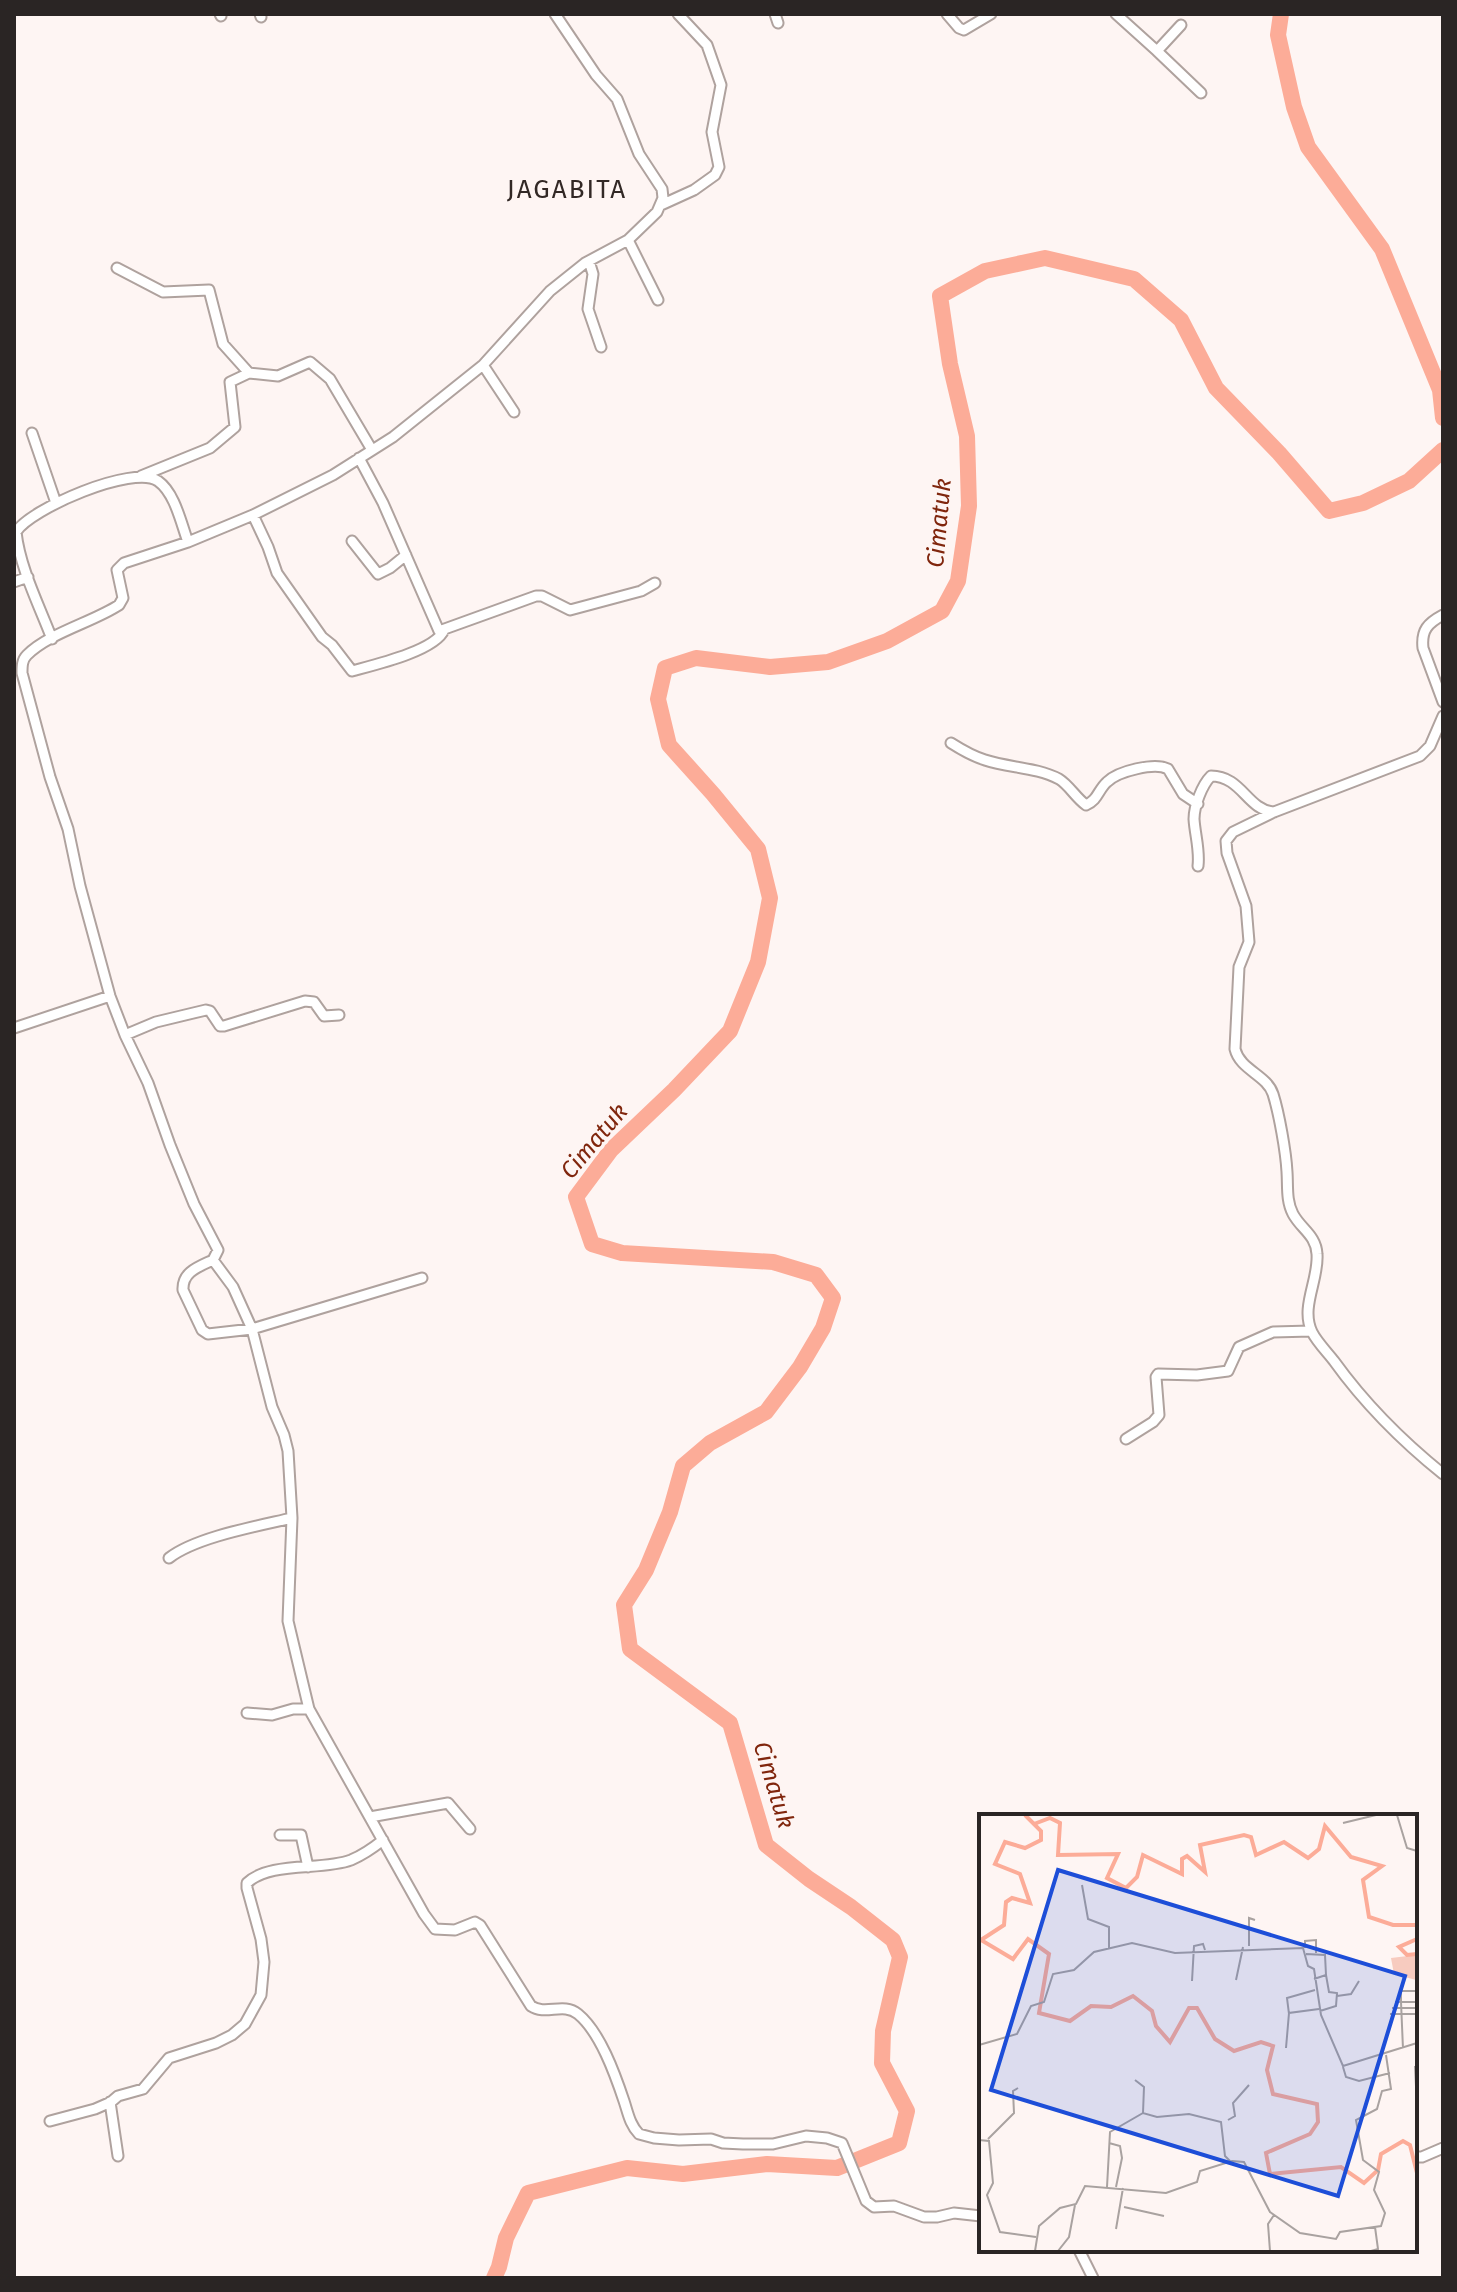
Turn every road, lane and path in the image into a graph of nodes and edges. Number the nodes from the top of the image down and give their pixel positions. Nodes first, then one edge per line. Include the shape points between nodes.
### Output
1 (555, 14) edge
2 (678, 14) edge
3 (947, 14) edge
4 (991, 14) edge
5 (1116, 14) edge
6 (1181, 25) dead end
7 (1157, 51) junction
8 (1201, 93) dead end
9 (661, 205) junction
10 (628, 240) junction
11 (589, 261) junction
12 (117, 268) dead end
13 (658, 300) dead end
14 (601, 347) dead end
15 (483, 365) junction
16 (249, 373) junction
17 (514, 412) dead end
18 (32, 433) dead end
19 (372, 450) junction
20 (359, 458) junction
21 (141, 476) junction
22 (56, 503) junction
23 (253, 515) junction
24 (352, 541) dead end
25 (188, 542) junction
26 (406, 555) junction
27 (28, 577) junction
28 (14, 582) edge
29 (655, 583) dead end
30 (1443, 615) edge
31 (444, 630) junction
32 (52, 639) junction
33 (26, 656) junction
34 (14, 660) edge
35 (1443, 702) edge
36 (1443, 716) edge
37 (951, 743) dead end
38 (1198, 804) junction
39 (1274, 812) junction
40 (1198, 866) dead end
41 (110, 996) junction
42 (339, 1015) dead end
43 (14, 1028) edge
44 (125, 1035) junction
45 (213, 1260) junction
46 (422, 1278) dead end
47 (252, 1329) junction
48 (1311, 1331) junction
49 (1126, 1439) dead end
50 (1443, 1474) edge
51 (292, 1518) junction
52 (169, 1558) dead end
53 (309, 1709) junction
54 (247, 1713) dead end
55 (370, 1817) junction
56 (470, 1829) dead end
57 (280, 1835) dead end
58 (383, 1840) junction
59 (308, 1867) junction
60 (110, 2102) junction
61 (50, 2121) dead end
62 (1443, 2148) edge
63 (118, 2156) dead end
64 (1417, 2157) edge
65 (979, 2216) edge
66 (1080, 2252) edge
67 (1093, 2278) edge

1 - 9 street via 617,99 639,154 662,189
2 - 9 street via 707,45 721,85 712,132 719,167 694,190
3 - 4 street via 964,30
5 - 7 street
6 - 7 street
7 - 8 street
9 - 10 street
10 - 11 street
10 - 13 street
11 - 14 street via 593,274 588,309
11 - 15 street via 550,291
12 - 16 street via 163,292 209,290 223,344
15 - 17 street
15 - 19 street
16 - 19 street via 278,376 310,362 330,379
16 - 21 street via 230,382 235,427 210,448
18 - 22 street
19 - 20 street
20 - 23 street
20 - 26 street
21 - 22 street via 93,487
21 - 25 street via 159,481 167,491
22 - 27 street via 17,528
23 - 25 street
23 - 31 street via 277,573 352,671 408,654 440,638
24 - 26 street via 378,574
25 - 32 street via 119,567 119,605
26 - 31 street via 437,628
27 - 28 street
27 - 32 street
29 - 31 street via 570,610 536,596
30 - 35 street via 1422,638
32 - 33 street
33 - 34 street
33 - 41 street via 22,673
36 - 39 street via 1420,756
37 - 38 street via 987,761 1045,773 1062,781 1086,805 1120,774 1164,766 1183,794
38 - 39 street via 1212,775 1232,781 1258,807
38 - 40 street
39 - 48 street via 1233,832 1226,841 1246,906 1249,942 1239,967 1235,1049 1237,1059 1271,1089 1289,1205 1314,1238 1317,1274 1308,1310
41 - 43 street
41 - 44 street
42 - 44 street via 324,1016 314,1002 305,1001 220,1026 206,1010
44 - 45 street via 218,1250
45 - 47 street via 233,1287
45 - 47 street via 190,1272 183,1283 202,1330 208,1334
46 - 47 street
47 - 51 street via 288,1451
48 - 49 street via 1269,1333 1239,1347 1228,1371 1158,1374 1159,1415
48 - 50 street via 1408,1446
51 - 52 street via 231,1532
51 - 53 street via 288,1621
53 - 54 street
53 - 55 street
55 - 56 street via 448,1803
55 - 58 street
57 - 59 street via 301,1835
58 - 59 street via 349,1861
58 - 65 street via 435,1929 480,1925 531,2006 541,2011 569,2009 591,2028 639,2134 732,2144 827,2138 842,2143 866,2201 874,2207 894,2206 924,2217
59 - 60 street via 262,1874 247,1883 264,1962 261,1995 245,2024 216,2043 169,2058 146,2088
60 - 61 street
60 - 63 street
62 - 64 street
66 - 67 street

